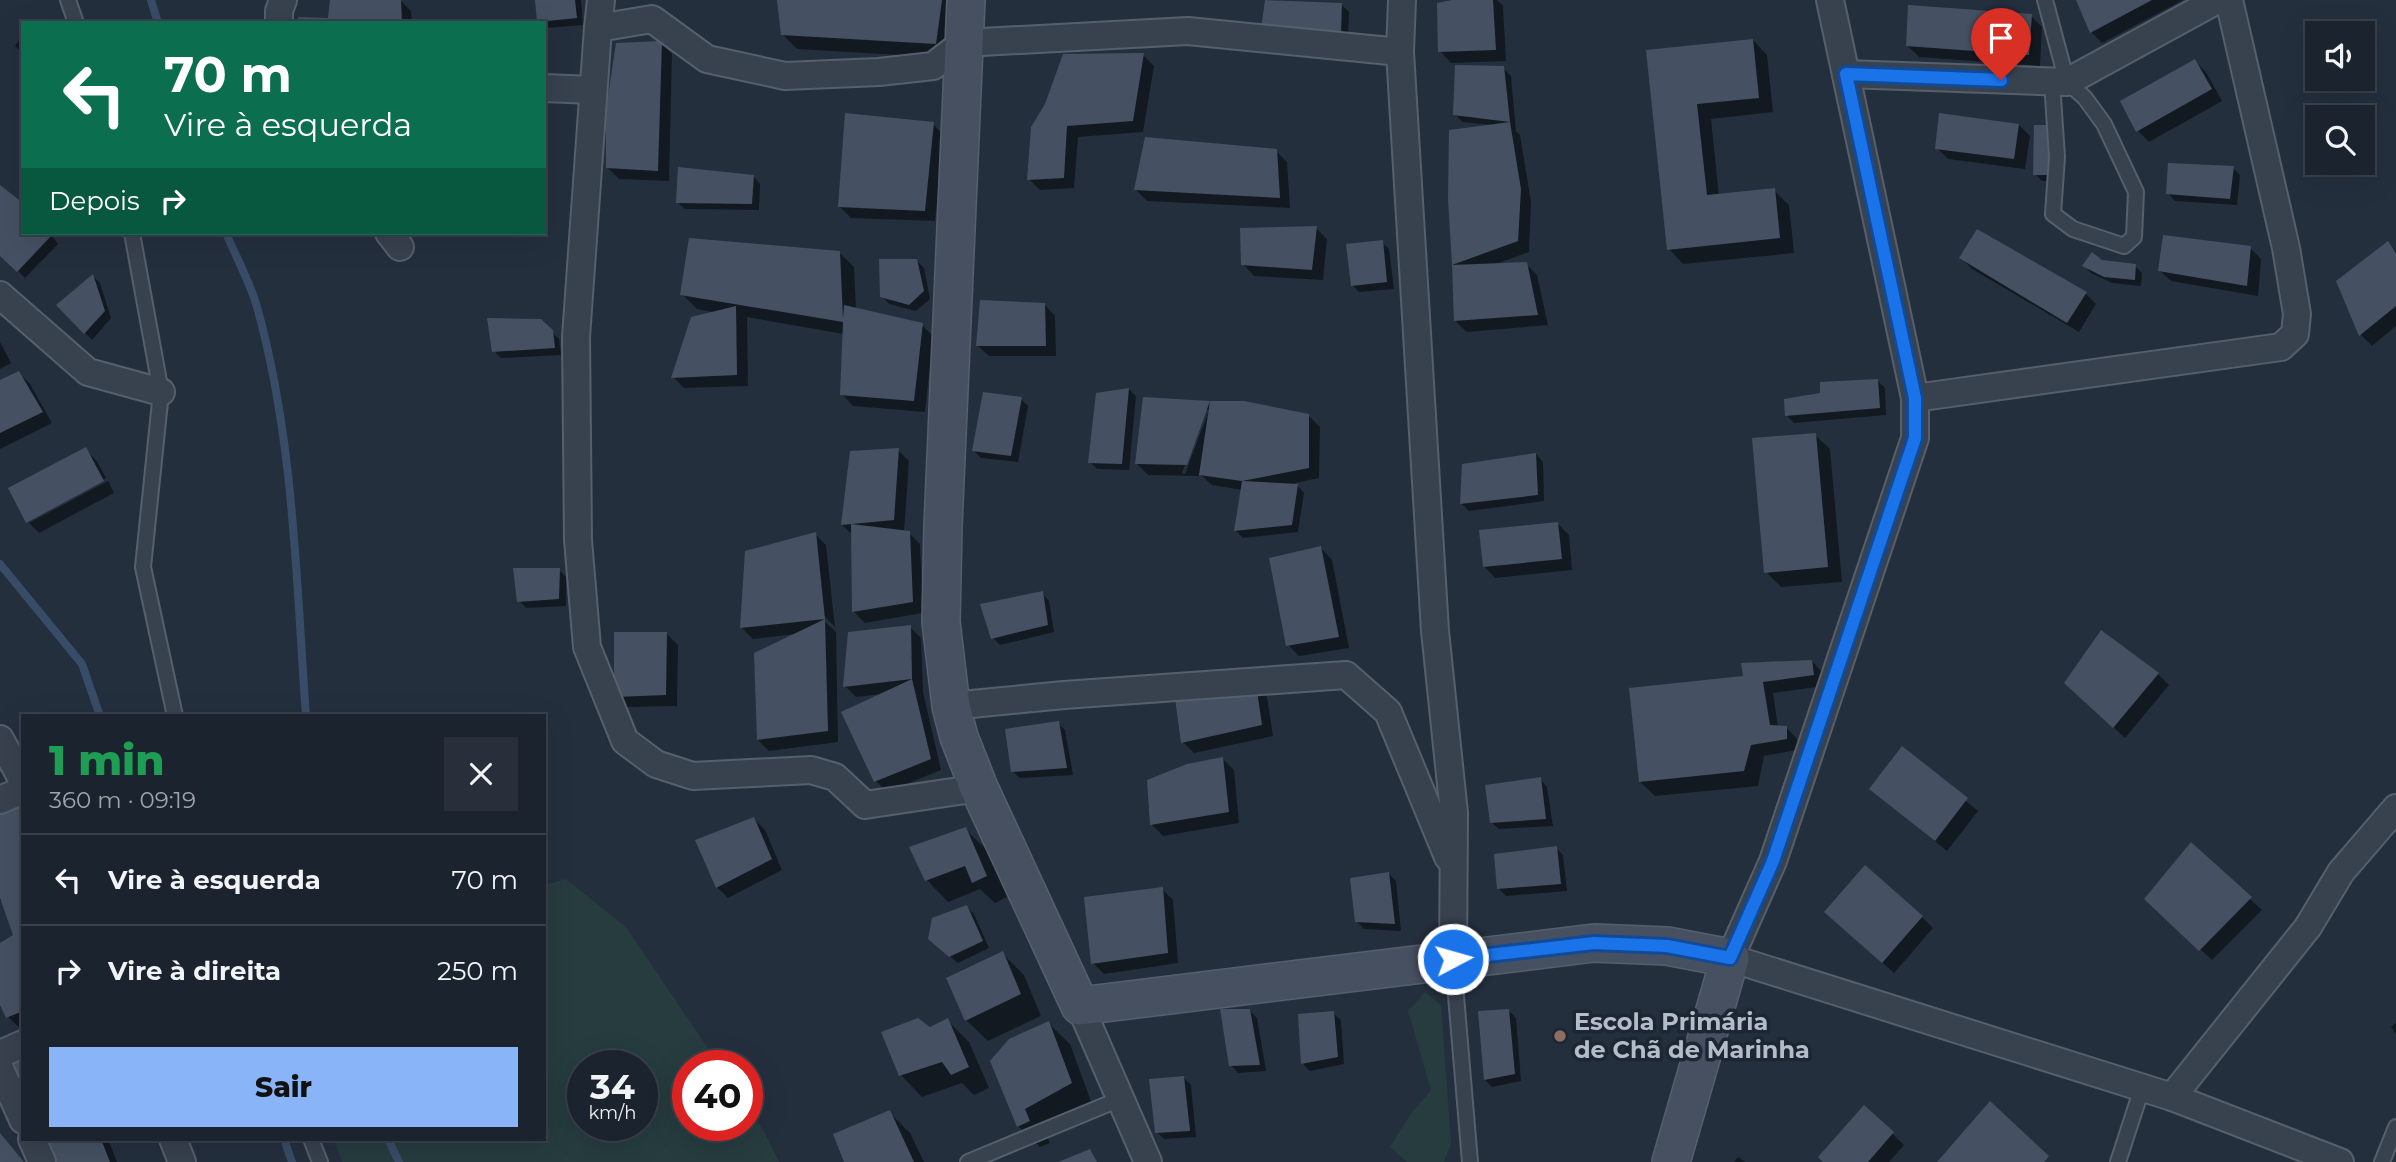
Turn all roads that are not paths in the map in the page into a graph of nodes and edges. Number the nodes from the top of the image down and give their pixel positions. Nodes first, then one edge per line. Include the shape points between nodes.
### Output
1 (68, 0) edge
2 (283, 0) edge
3 (601, 0) edge
4 (966, 0) edge
5 (1402, 0) edge
6 (1829, 0) edge
7 (2045, 0) edge
8 (2217, 0) edge
9 (2229, 0) edge
10 (75, 21) edge
11 (279, 21) edge
12 (598, 28) junction
13 (962, 43) junction
14 (1400, 52) junction
15 (1846, 74) junction
16 (2059, 82) junction
17 (546, 88) edge
18 (593, 90) junction
19 (132, 235) edge
20 (0, 295) edge
21 (161, 391) junction
22 (1915, 398) junction
23 (951, 706) junction
24 (174, 714) edge
25 (0, 739) edge
26 (21, 777) edge
27 (979, 788) junction
28 (21, 791) edge
29 (0, 800) edge
30 (2396, 808) edge
31 (1453, 868) junction
32 (1730, 958) junction
33 (1453, 959) junction
34 (1080, 1006) junction
35 (21, 1045) edge
36 (0, 1054) edge
37 (0, 1069) edge
38 (2142, 1088) junction
39 (2172, 1097) junction
40 (1120, 1099) junction
41 (21, 1116) edge
42 (2396, 1127) edge
43 (33, 1141) edge
44 (174, 1141) edge
45 (312, 1141) edge
46 (42, 1162) edge
47 (182, 1162) edge
48 (320, 1162) edge
49 (968, 1162) edge
50 (1148, 1162) edge
51 (1469, 1162) edge
52 (1671, 1162) edge
53 (2118, 1162) edge
54 (2340, 1162) edge
55 (2382, 1162) edge

1 - 10 lane
2 - 11 street
3 - 12 street
4 - 13 street
5 - 14 street
6 - 15 street
7 - 16 lane
8 - 16 street
9 - 22 street via 2286,248 2297,314 2295,334 2281,347
12 - 13 street via 652,19 707,59 785,76 933,66
12 - 18 street
13 - 14 street via 1188,31
13 - 23 street via 942,608
14 - 31 street via 1435,631 1454,813
15 - 16 street
15 - 22 street
16 - 16 lane via 2053,214 2073,229 2124,246 2134,237 2136,192 2104,124 2085,98
17 - 18 street
18 - 27 street via 576,337 578,540 587,647 625,741 656,764 693,776 811,770 835,777 864,805
19 - 21 lane
20 - 21 street via 88,372
21 - 24 lane via 143,567
22 - 32 street via 1915,438 1773,861
23 - 27 street
23 - 31 street via 1346,675 1388,712
25 - 26 street
27 - 34 street
28 - 29 street
30 - 39 street via 2341,872 2308,927
31 - 33 street
32 - 33 street via 1667,946 1594,943
32 - 38 street
32 - 52 street
33 - 34 street
33 - 51 lane
34 - 40 street
35 - 36 street
37 - 41 street
38 - 39 street
38 - 53 lane
39 - 54 street
40 - 49 lane
40 - 50 street
42 - 55 lane
43 - 46 street
44 - 47 street
45 - 48 lane

